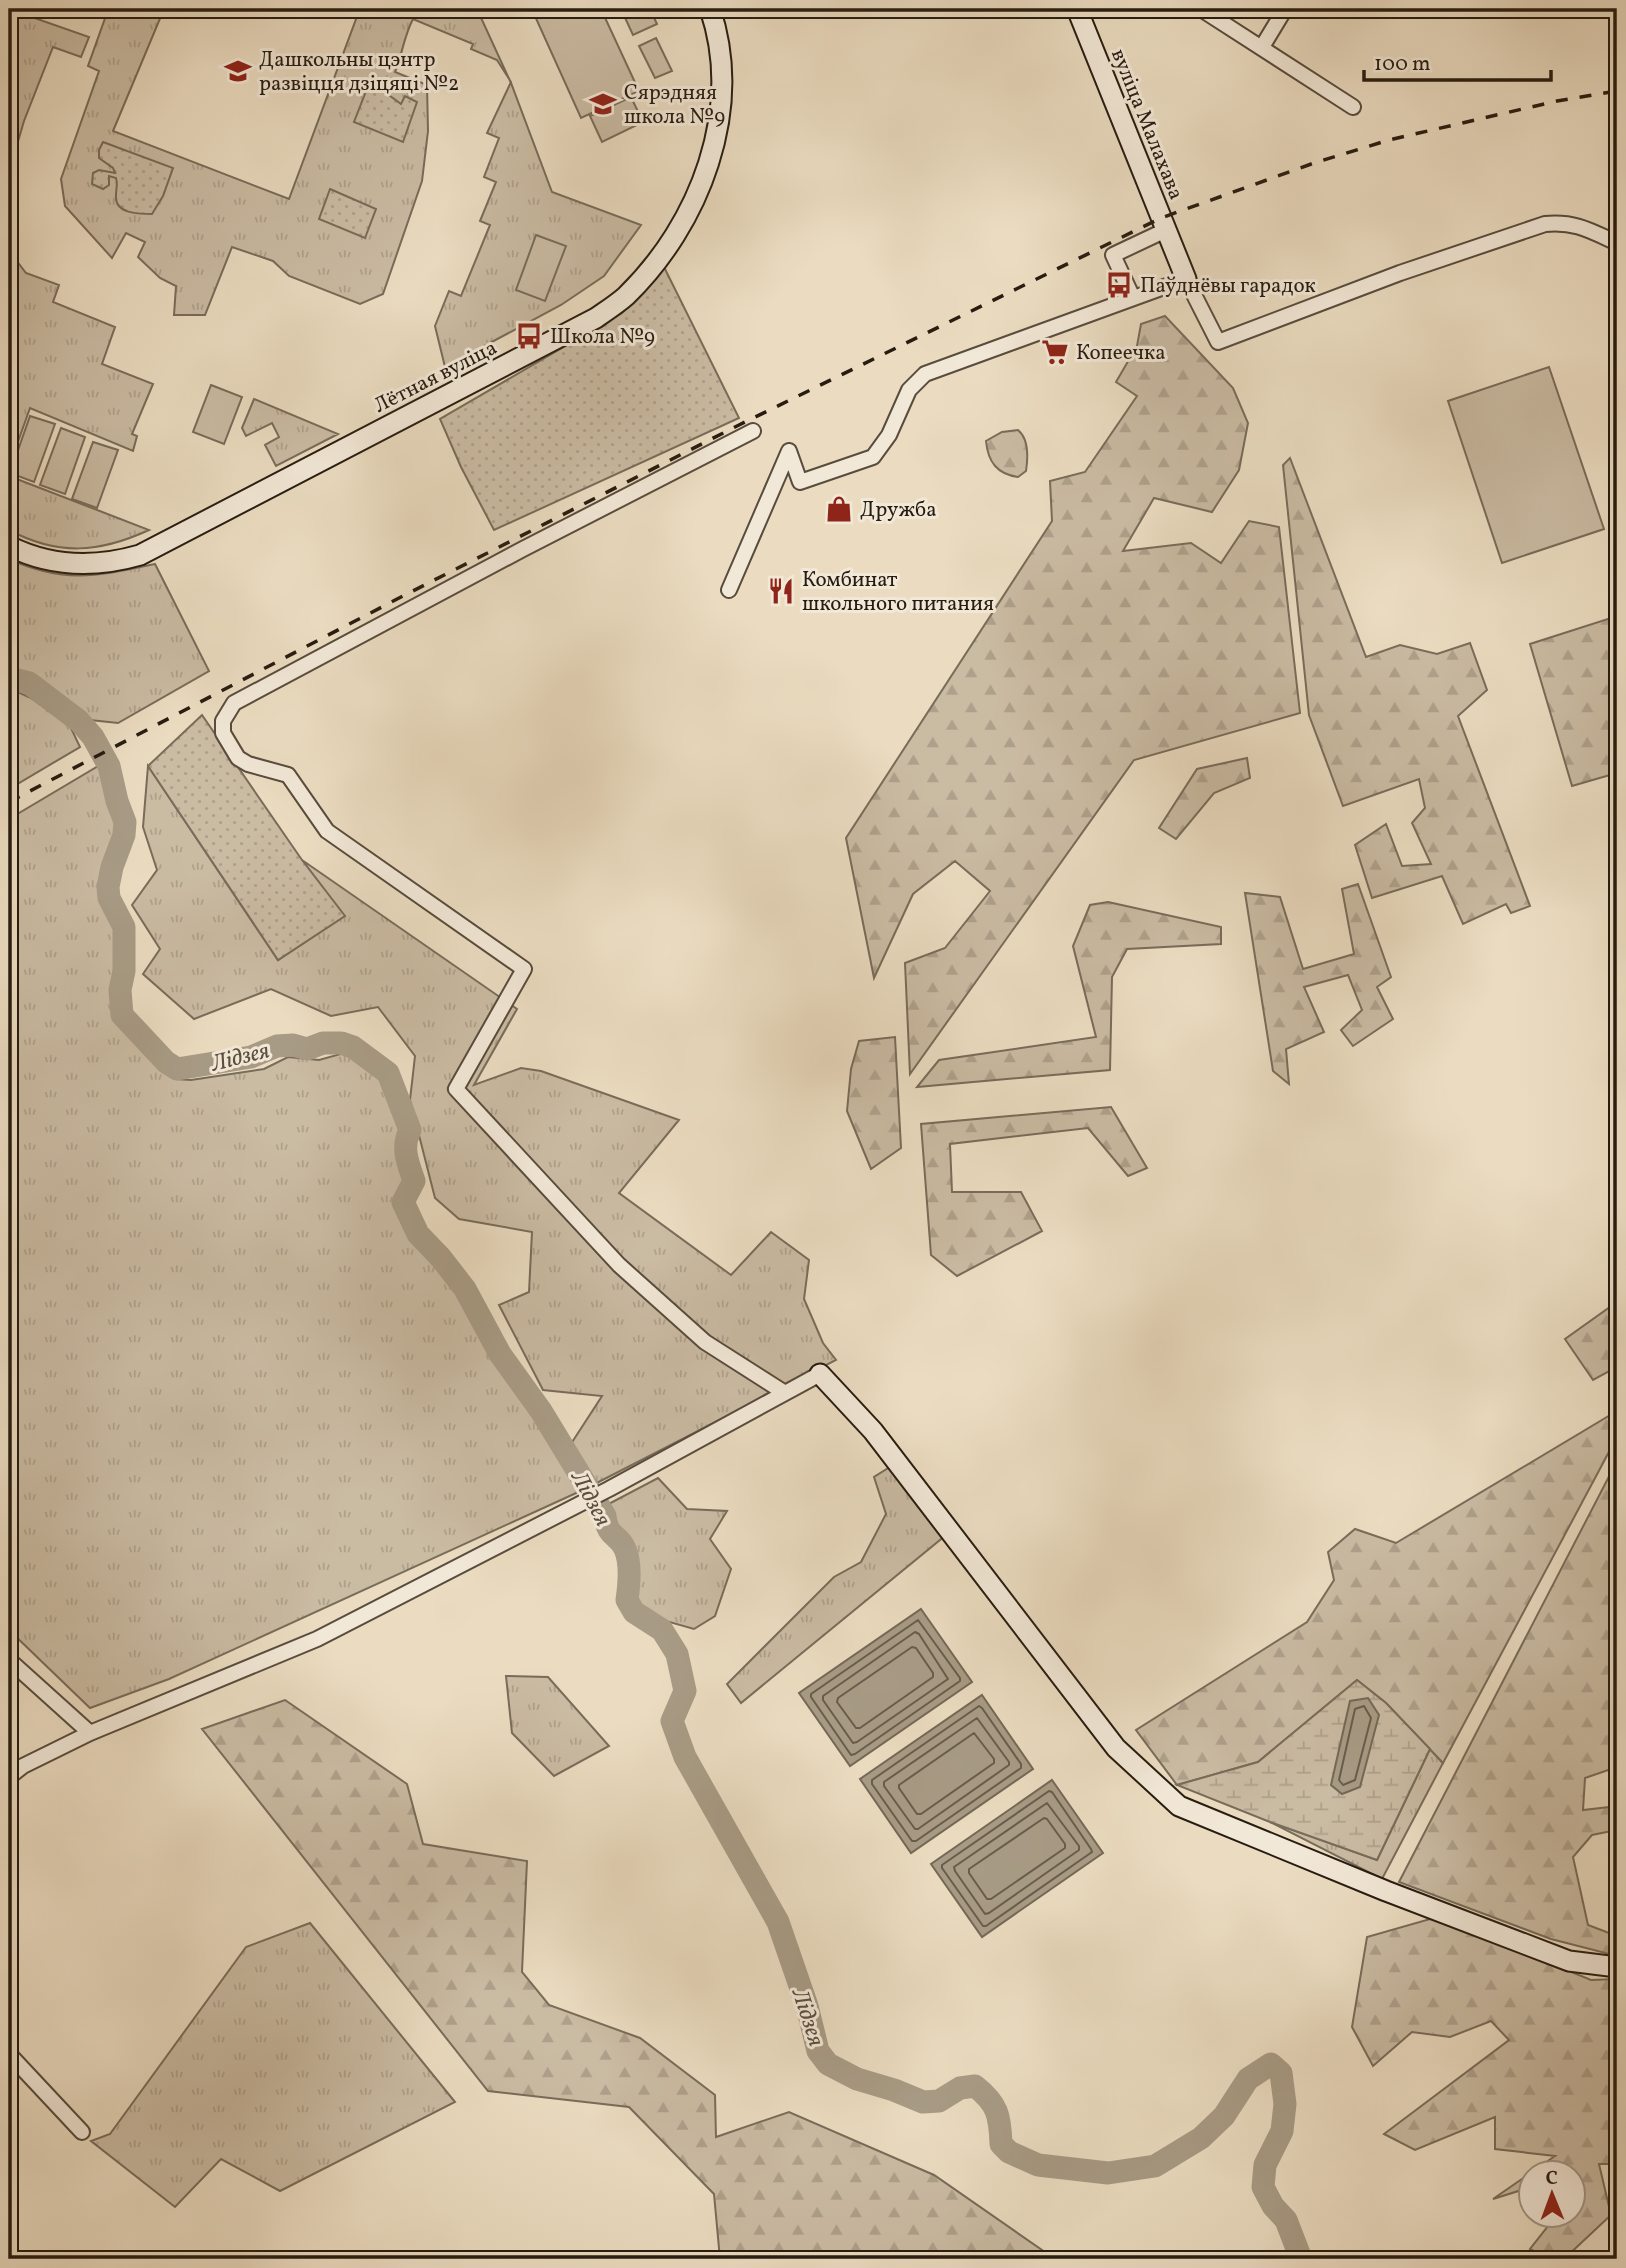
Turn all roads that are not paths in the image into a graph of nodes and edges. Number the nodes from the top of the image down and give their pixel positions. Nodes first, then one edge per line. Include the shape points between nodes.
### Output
1 (710, 9) edge
2 (1077, 9) edge
3 (1200, 9) edge
4 (1285, 9) edge
5 (1262, 47) junction
6 (1353, 107) dead end
7 (1164, 224) junction
8 (1617, 243) edge
9 (1186, 279) junction
10 (1133, 298) junction
11 (753, 431) dead end
12 (9, 546) edge
13 (729, 590) dead end
14 (820, 1374) joint
15 (785, 1393) junction
16 (9, 1660) edge
17 (90, 1733) junction
18 (9, 1777) edge
19 (1617, 1967) edge
20 (9, 2054) edge
21 (82, 2132) dead end

1 - 12 street, Лётная вуліца via 720,52 723,96 712,152 677,232 624,298 596,318 140,555 75,564 27,555
2 - 7 street, вуліца Малахава
3 - 5 street
4 - 5 street
5 - 6 street
7 - 9 street, вуліца Малахава
7 - 10 street via 1113,255
8 - 9 street via 1573,224 1545,224 1218,342
9 - 10 street
10 - 13 street via 925,374 909,390 889,435 873,457 800,482 789,451
11 - 15 street via 234,703 223,721 223,733 238,758 288,775 327,831 524,970 456,1089 619,1265 705,1342
14 - 15 street
14 - 19 street via 873,1432 1116,1748 1179,1806 1569,1961
15 - 17 street via 317,1639
16 - 17 street
17 - 18 street
20 - 21 street

